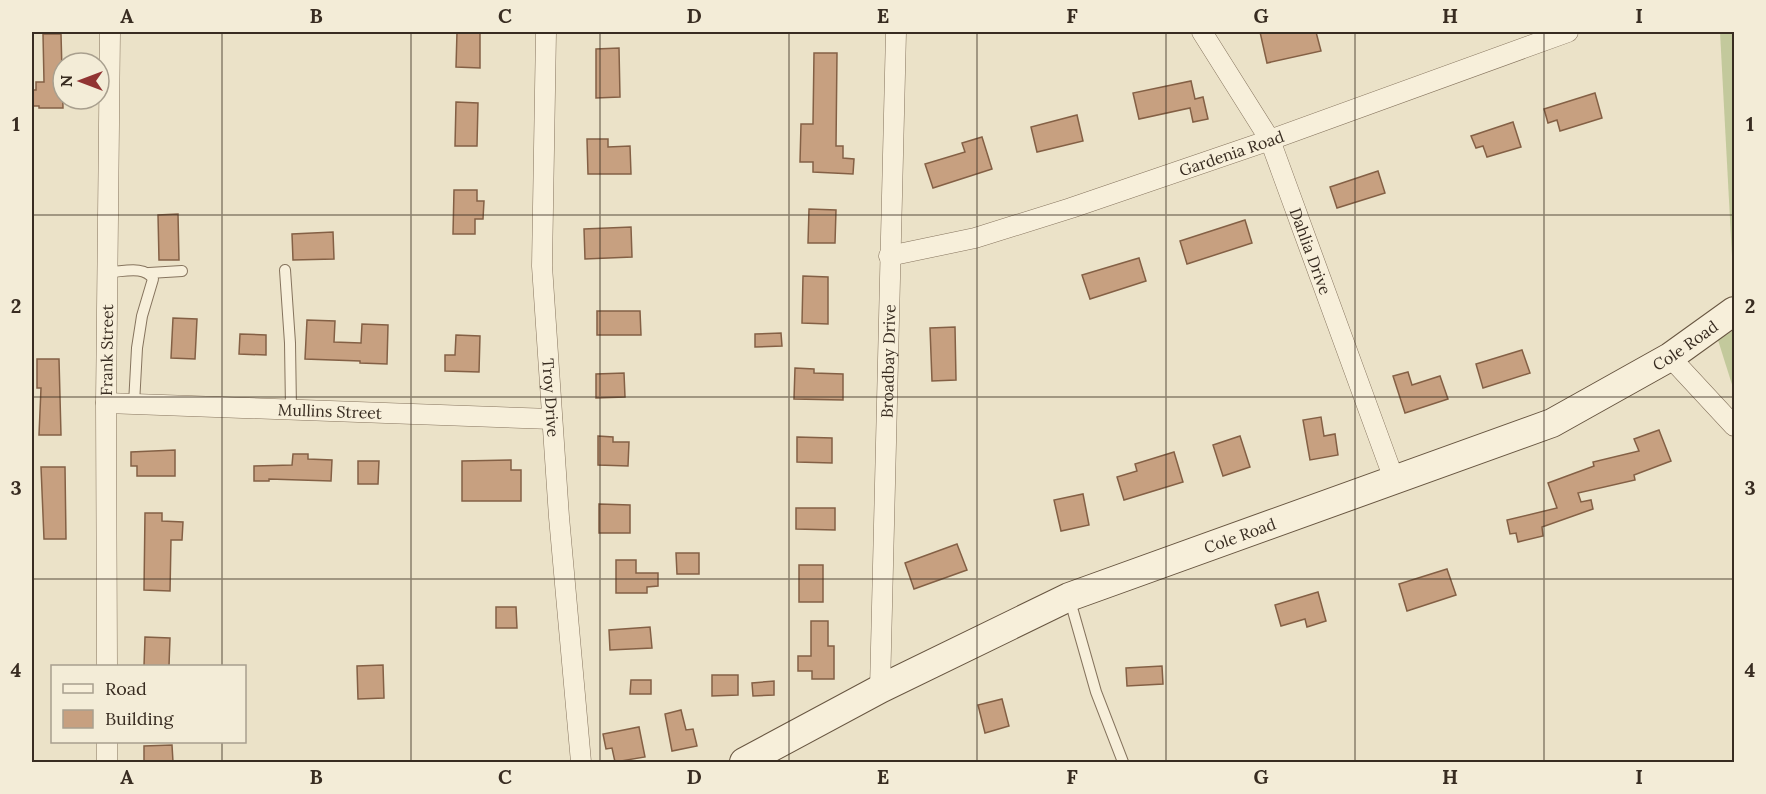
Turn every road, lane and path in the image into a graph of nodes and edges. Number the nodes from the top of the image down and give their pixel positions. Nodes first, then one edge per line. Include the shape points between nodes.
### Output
1 (110, 32) edge
2 (546, 32) edge
3 (896, 32) edge
4 (1202, 32) edge
5 (1568, 32) edge
6 (1537, 37) edge
7 (1270, 140) junction
8 (889, 256) junction
9 (285, 270) dead end
10 (182, 271) dead end
11 (108, 272) junction
12 (149, 273) junction
13 (1734, 311) edge
14 (1670, 357) junction
15 (106, 403) junction
16 (134, 404) junction
17 (291, 410) junction
18 (552, 419) junction
19 (1734, 426) edge
20 (1395, 482) junction
21 (1069, 597) junction
22 (107, 665) edge
23 (880, 689) junction
24 (107, 743) edge
25 (107, 762) edge
26 (581, 762) edge
27 (744, 762) edge
28 (1123, 762) edge

1 - 11 street, Frank Street
2 - 18 street, Troy Drive via 542,266
3 - 8 street, Broadbay Drive
4 - 7 street, Dahlia Drive
5 - 6 street, Gardenia Road
6 - 7 street, Gardenia Road
7 - 8 street, Gardenia Road via 975,238
7 - 20 street, Dahlia Drive
8 - 23 street, Broadbay Drive
9 - 17 lane
10 - 12 lane
11 - 12 lane
11 - 15 street, Frank Street
12 - 16 lane via 153,279 137,348
13 - 14 street, Cole Road
14 - 19 street
14 - 20 street, Cole Road via 1552,423
15 - 16 street, Mullins Street
15 - 22 street, Frank Street
16 - 17 street, Mullins Street
17 - 18 street, Mullins Street
18 - 26 street, Troy Drive
20 - 21 street, Cole Road
21 - 23 street, Cole Road
21 - 28 lane via 1096,692
23 - 27 street, Cole Road
24 - 25 street

